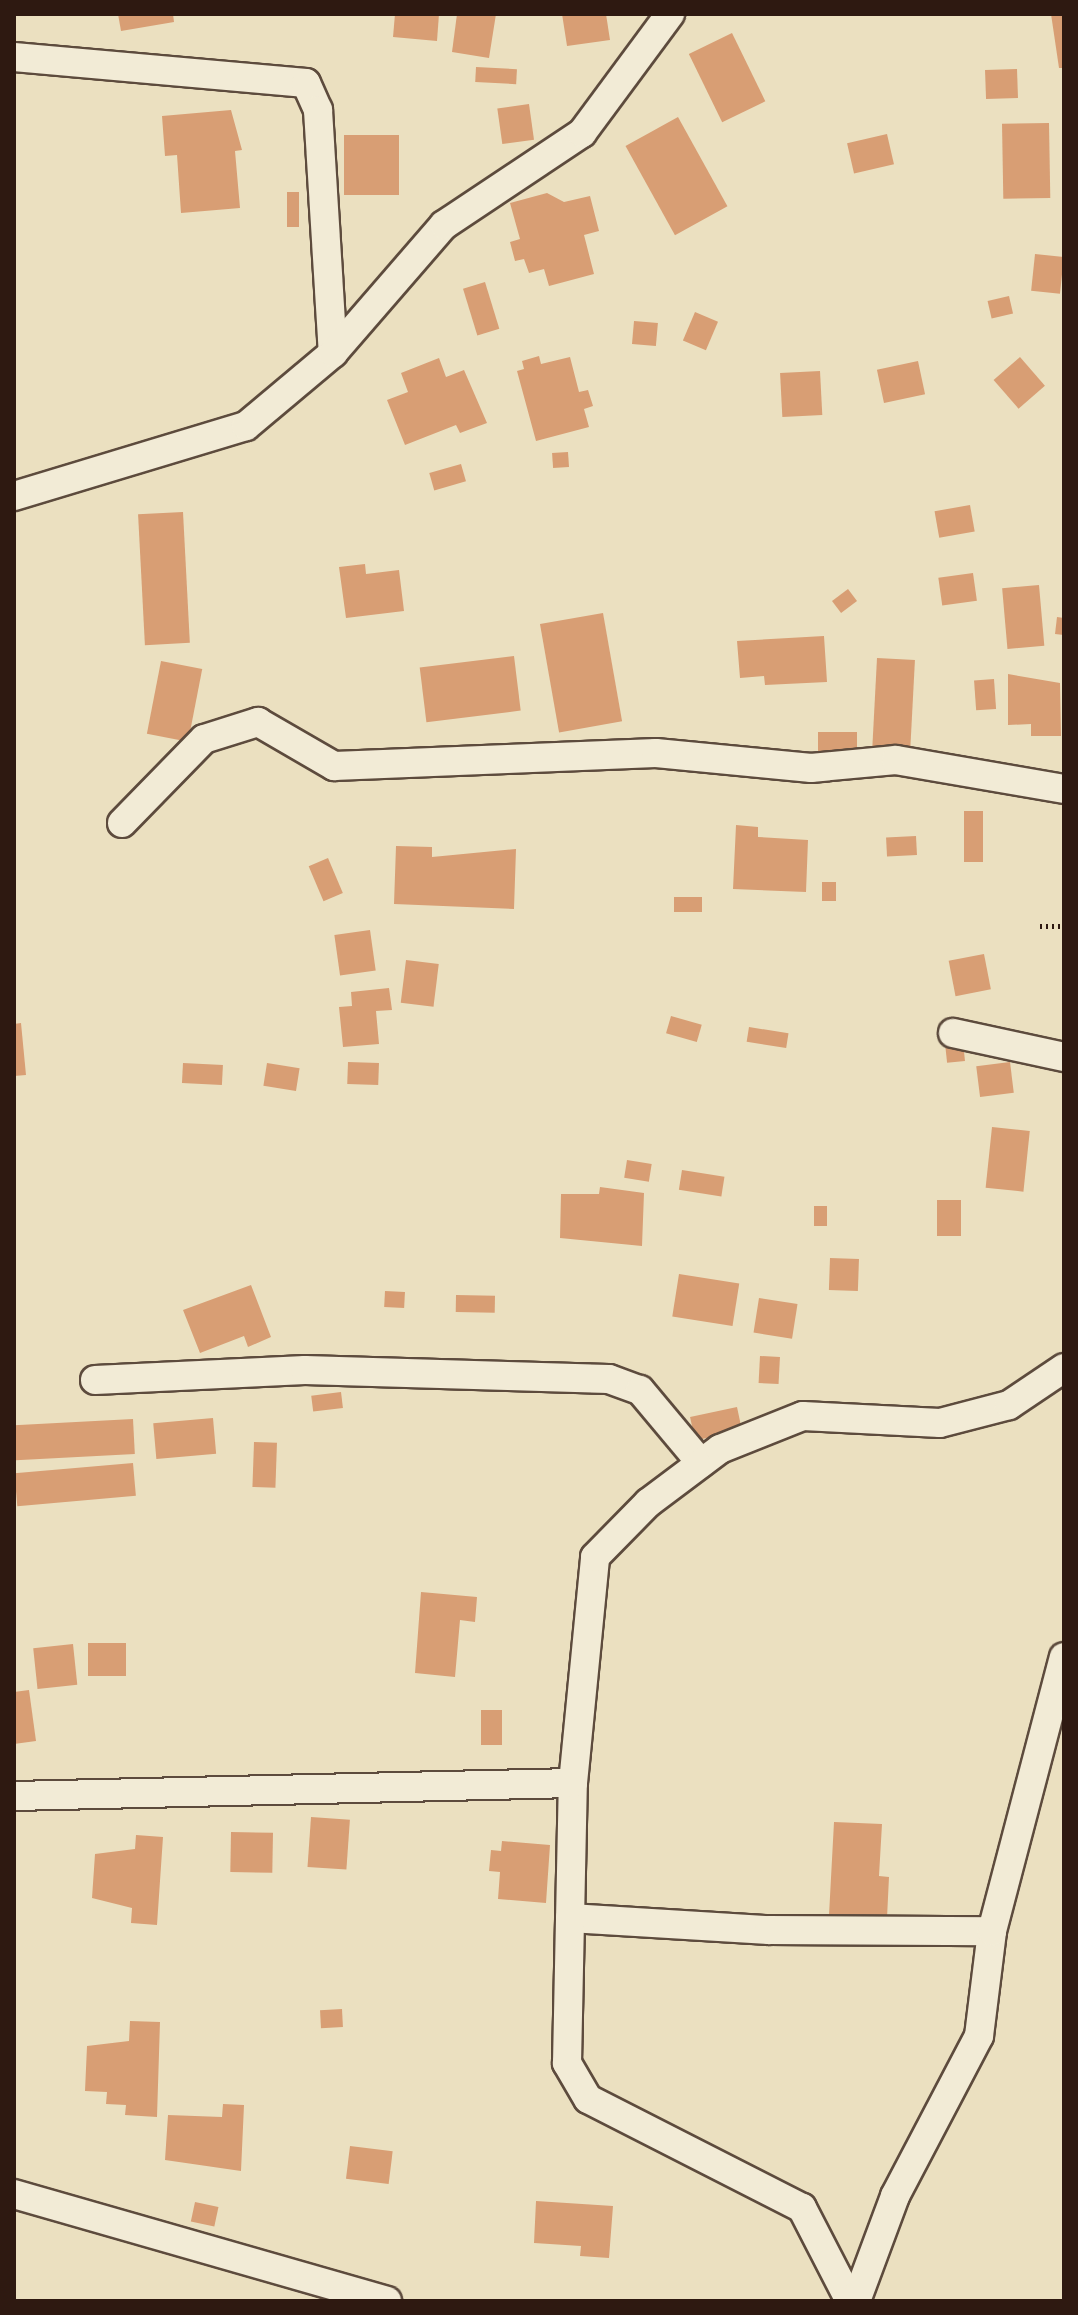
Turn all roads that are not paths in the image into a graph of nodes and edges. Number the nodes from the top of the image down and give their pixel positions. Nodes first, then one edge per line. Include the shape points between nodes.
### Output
1 (670, 14) edge
2 (14, 57) edge
3 (333, 353) junction
4 (14, 496) edge
5 (1064, 789) edge
6 (122, 823) dead end
7 (953, 1033) dead end
8 (1064, 1057) edge
9 (1064, 1368) edge
10 (95, 1380) dead end
11 (701, 1463) junction
12 (1064, 1657) edge
13 (573, 1783) junction
14 (14, 1796) edge
15 (570, 1918) junction
16 (992, 1931) junction
17 (14, 2194) edge
18 (387, 2301) edge
19 (850, 2301) edge
20 (856, 2301) edge

1 - 3 street via 582,133 444,225
2 - 3 street via 306,83 318,110
3 - 4 street via 246,426
5 - 6 street via 896,760 811,768 656,753 334,766 258,722 204,739
7 - 8 street
9 - 11 street via 1009,1405 940,1423 803,1416
10 - 11 street via 305,1370 609,1379 640,1390
11 - 13 street via 595,1557
12 - 16 street
13 - 14 street
13 - 15 street
15 - 16 street via 769,1930
15 - 19 street via 567,2063 573,2081 588,2099 802,2208
16 - 20 street via 979,2036 895,2196
17 - 18 street

